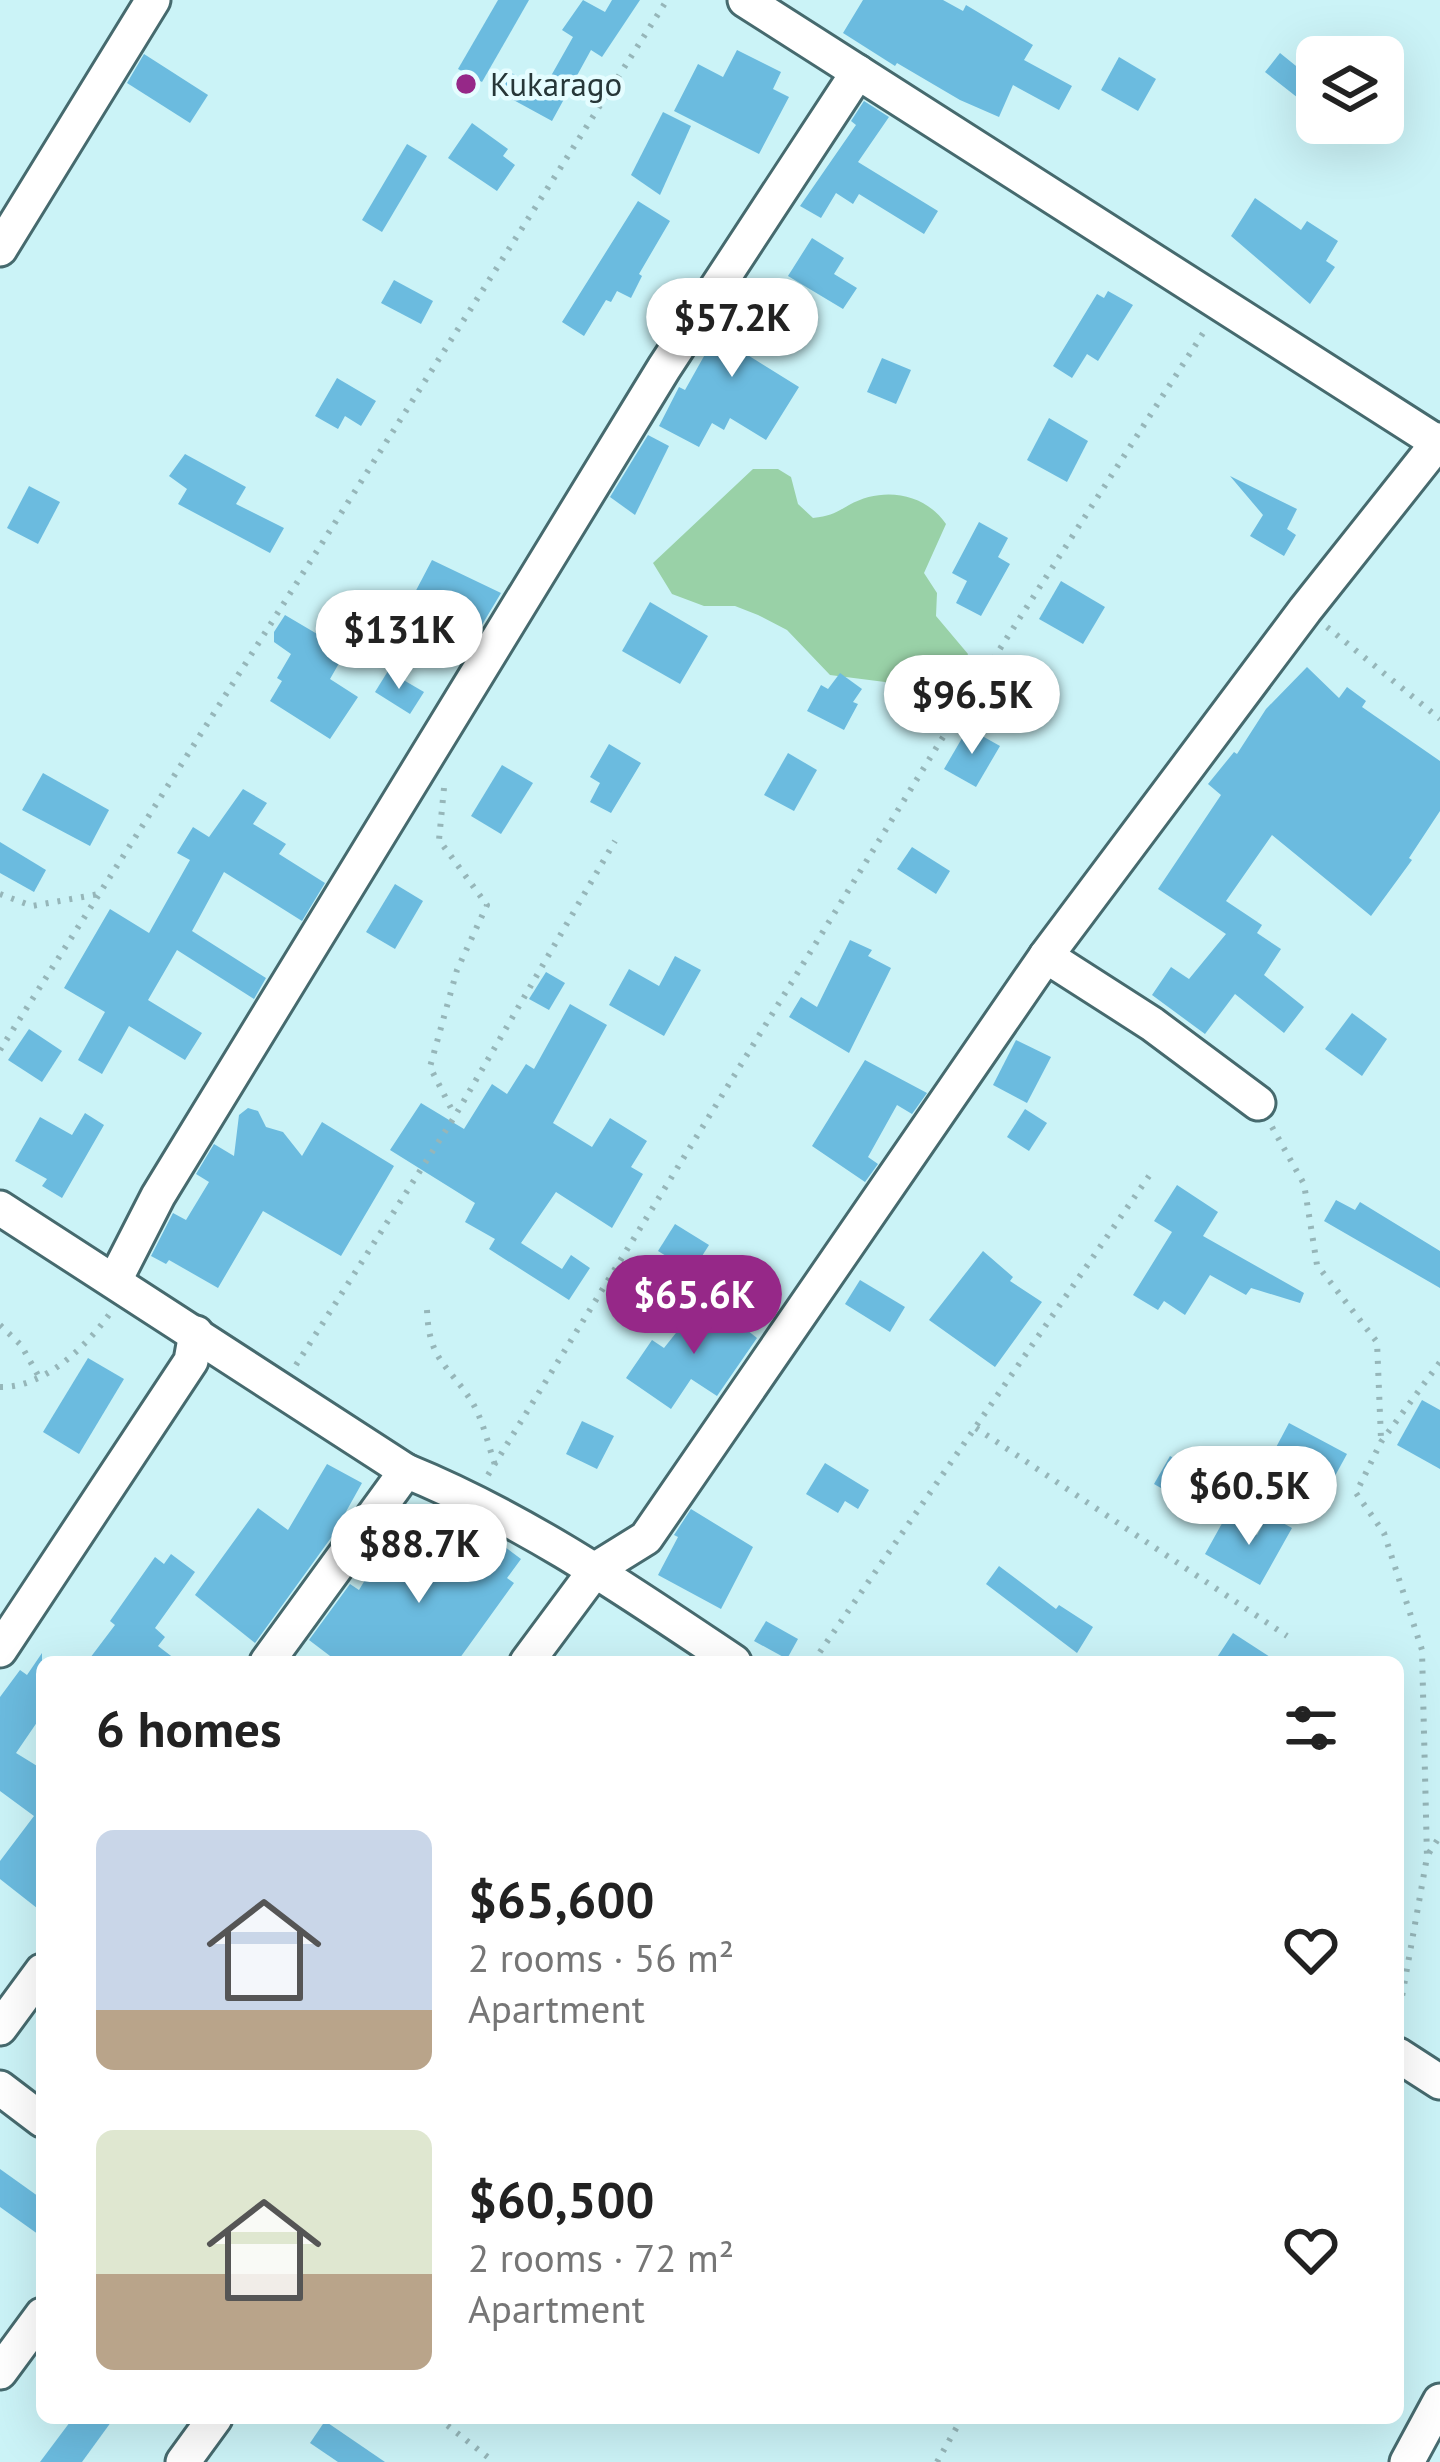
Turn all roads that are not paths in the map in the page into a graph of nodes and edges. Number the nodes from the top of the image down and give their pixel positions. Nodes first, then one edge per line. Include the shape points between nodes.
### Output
1 (153, 0) edge
2 (745, 0) edge
3 (858, 73) junction
4 (0, 249) edge
5 (1439, 442) edge
6 (1046, 956) junction
7 (1258, 1103) road end
8 (0, 1208) edge
9 (121, 1284) junction
10 (196, 1334) junction
11 (406, 1471) junction
12 (596, 1569) junction
13 (0, 1650) edge
14 (270, 1656) edge
15 (531, 1656) edge
16 (725, 1656) edge
17 (36, 1979) edge
18 (0, 2028) edge
19 (1404, 2059) edge
20 (1440, 2082) edge
21 (0, 2088) edge
22 (36, 2115) edge
23 (36, 2323) edge
24 (0, 2372) edge
25 (1440, 2401) edge
26 (211, 2424) edge
27 (183, 2462) edge
28 (1407, 2462) edge

1 - 4 street
2 - 3 street
3 - 5 street
3 - 9 street via 664,368 158,1196
5 - 6 street
6 - 7 street
6 - 12 street via 646,1538
8 - 9 street
9 - 10 street
10 - 11 street
10 - 13 street via 191,1361
11 - 12 street via 474,1498
11 - 14 street
12 - 15 street
12 - 16 street
17 - 18 street
19 - 20 street
21 - 22 street
23 - 24 street
25 - 28 street
26 - 27 street

